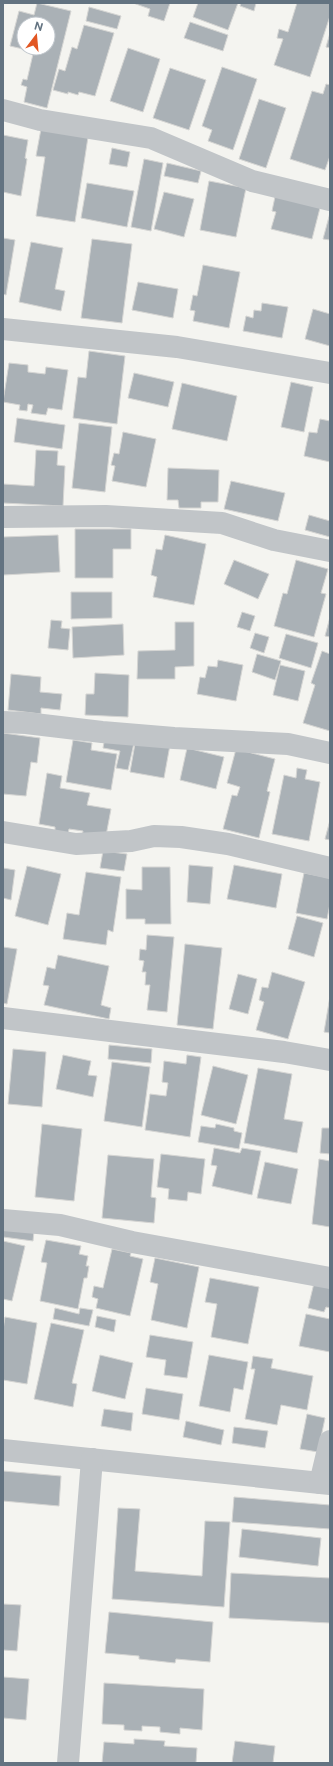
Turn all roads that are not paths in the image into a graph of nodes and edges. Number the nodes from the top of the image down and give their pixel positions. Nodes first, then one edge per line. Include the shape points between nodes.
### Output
1 (3, 110) edge
2 (330, 200) edge
3 (3, 329) edge
4 (330, 373) edge
5 (3, 517) edge
6 (330, 552) edge
7 (3, 722) edge
8 (330, 753) edge
9 (3, 832) edge
10 (330, 868) edge
11 (3, 1018) edge
12 (330, 1060) edge
13 (3, 1220) edge
14 (330, 1278) edge
15 (330, 1441) edge
16 (3, 1450) edge
17 (92, 1460) junction
18 (325, 1484) edge
19 (68, 1763) edge

1 - 2 street via 40,120 152,138 252,181
3 - 4 street via 177,347
5 - 6 street via 106,516 222,523 274,540
7 - 8 street via 174,738 288,744
9 - 10 street via 76,844 131,841 154,836 181,837 228,844
11 - 12 street via 284,1052
13 - 14 street via 60,1225 132,1242
15 - 18 street
16 - 17 street
17 - 18 street
17 - 19 street

